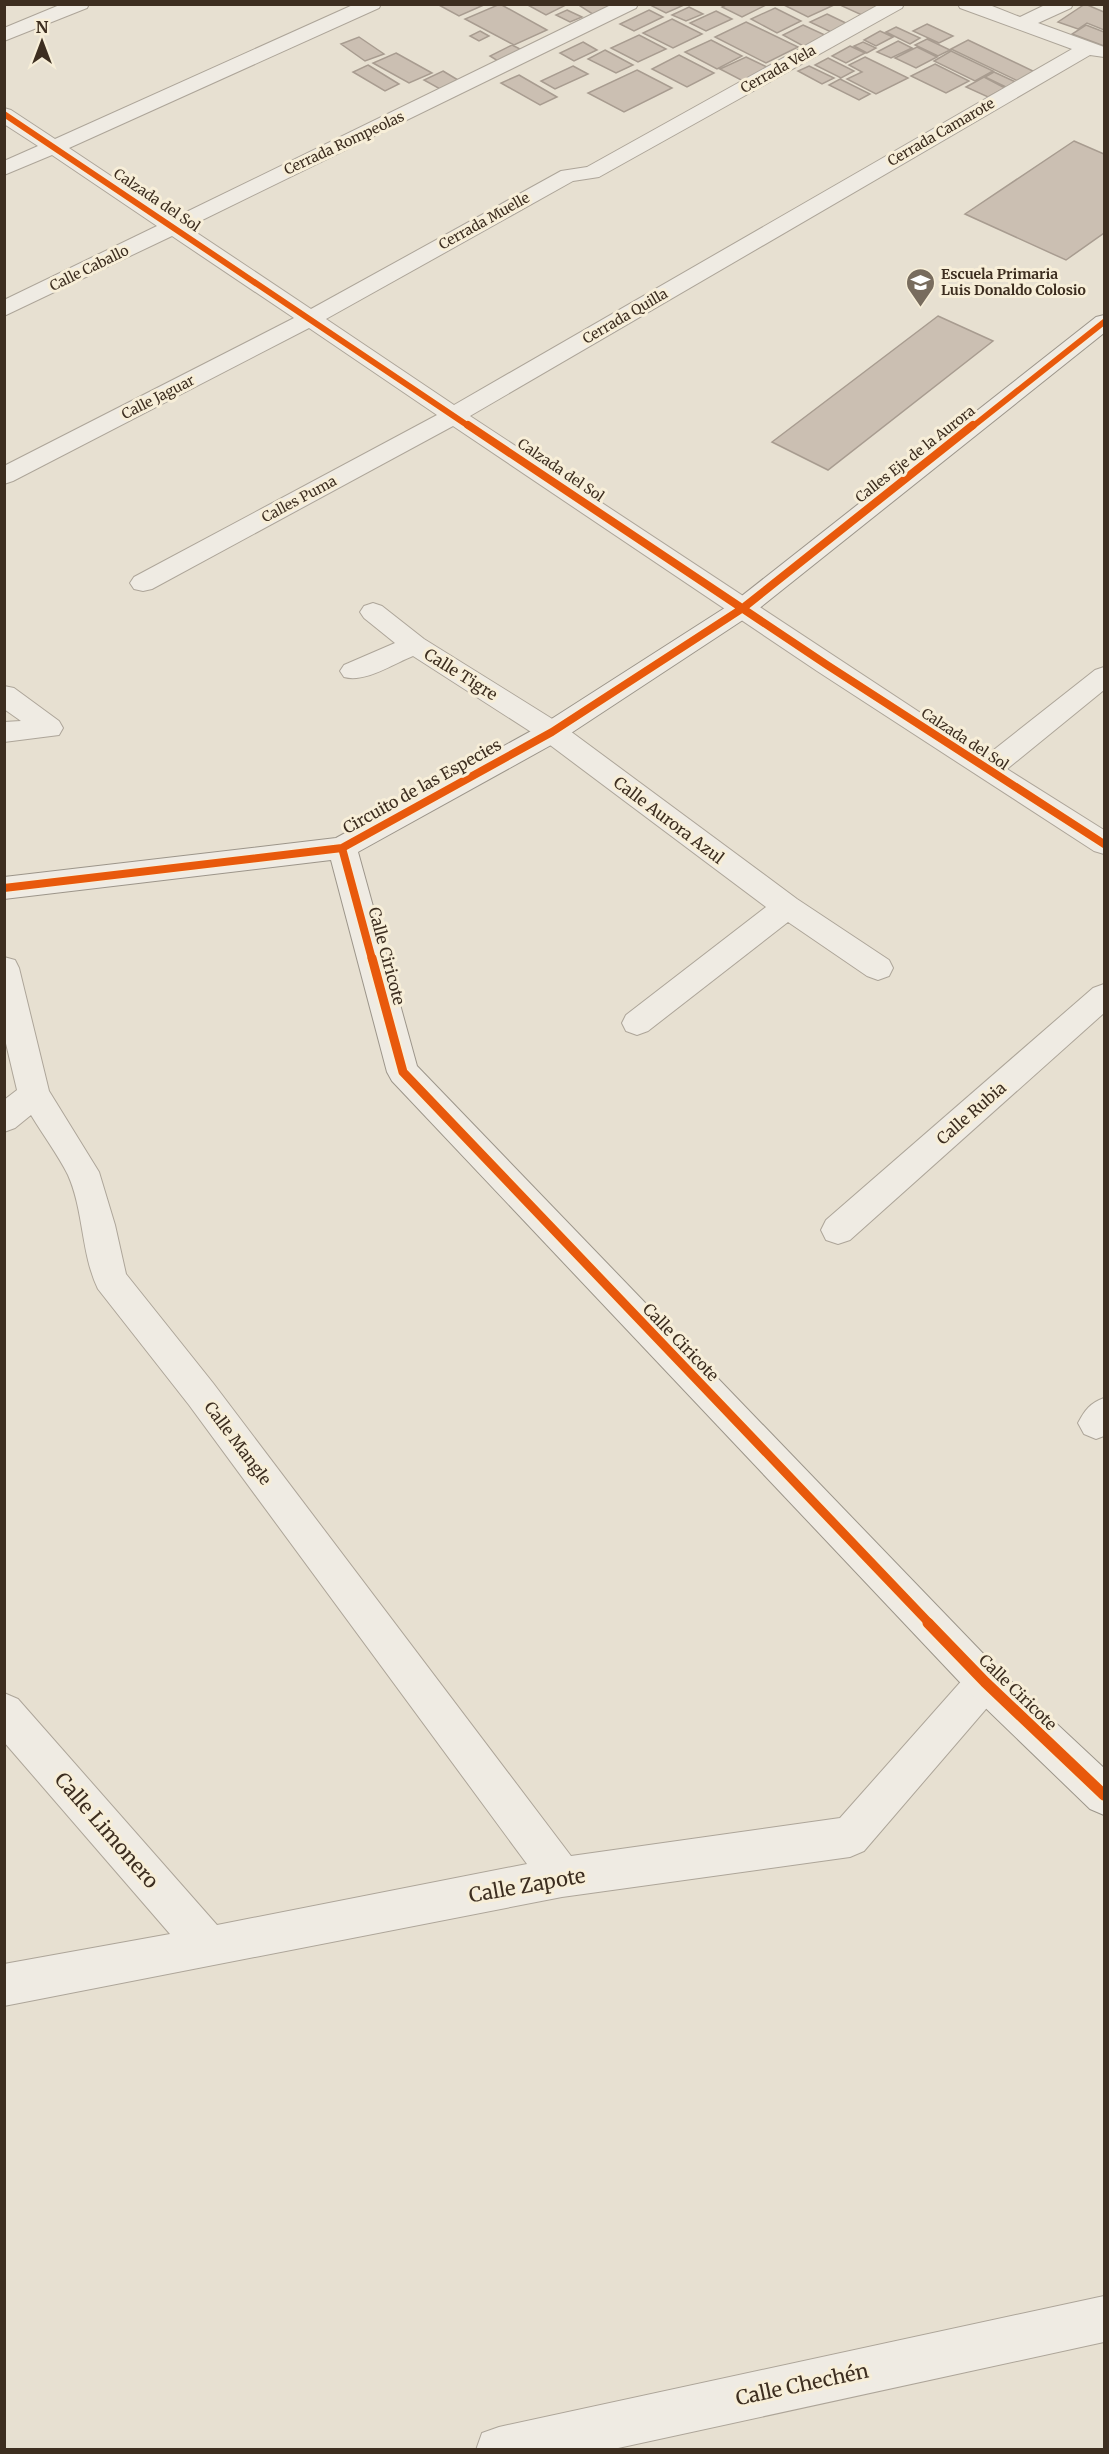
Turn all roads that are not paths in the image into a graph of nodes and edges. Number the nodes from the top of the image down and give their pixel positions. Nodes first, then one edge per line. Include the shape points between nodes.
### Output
1 (80, 4) edge
2 (372, 4) edge
3 (628, 4) edge
4 (895, 4) edge
5 (967, 4) edge
6 (1064, 4) edge
7 (1020, 24) junction
8 (4, 35) edge
9 (1096, 51) edge
10 (4, 114) edge
11 (661, 134) joint
12 (55, 147) junction
13 (4, 169) edge
14 (794, 217) joint
15 (174, 228) junction
16 (4, 309) edge
17 (311, 318) junction
18 (1104, 322) edge
19 (455, 415) junction
20 (4, 476) edge
21 (143, 583) dead end
22 (743, 608) junction
23 (374, 612) dead end
24 (415, 645) junction
25 (353, 671) dead end
26 (1104, 676) edge
27 (4, 695) edge
28 (4, 732) edge
29 (552, 732) junction
30 (987, 770) junction
31 (1104, 844) edge
32 (342, 848) junction
33 (4, 888) edge
34 (787, 908) junction
35 (4, 968) edge
36 (878, 968) dead end
37 (1104, 996) edge
38 (637, 1023) dead end
39 (34, 1094) junction
40 (4, 1119) edge
41 (838, 1230) dead end
42 (986, 1682) junction
43 (4, 1712) edge
44 (1104, 1795) edge
45 (562, 1877) junction
46 (208, 1947) junction
47 (4, 1985) edge
48 (1104, 2319) edge
49 (522, 2447) edge

1 - 8 street
2 - 12 street
3 - 15 street, Cerrada Rompeolas
4 - 11 street, Cerrada Vela
5 - 7 street
6 - 7 street
7 - 9 street
9 - 14 street, Cerrada Camarote
10 - 12 street, Calzada del Sol
11 - 17 street, Cerrada Muelle via 592,173 568,175
12 - 13 street
12 - 15 street, Calzada del Sol
14 - 19 street, Cerrada Quilla
15 - 16 street, Calle Caballo
15 - 17 street, Calzada del Sol
17 - 19 street, Calzada del Sol
17 - 20 street, Calle Jaguar
18 - 22 street, Calles Eje de la Aurora
19 - 21 street, Calles Puma
19 - 22 street, Calzada del Sol
22 - 29 street, Circuito de las Especies
22 - 30 street, Calzada del Sol
23 - 24 street, Calle Tigre
24 - 25 street
24 - 29 street, Calle Tigre
26 - 30 street
27 - 28 street via 49,728
29 - 32 street, Circuito de las Especies
29 - 34 street, Calle Aurora Azul
30 - 31 street, Calzada del Sol
32 - 33 street, Circuito de las Especies
32 - 42 street, Calle Ciricote via 403,1072
34 - 36 street, Calle Aurora Azul
34 - 38 street
35 - 39 street, Calle Mangle
37 - 41 street, Calle Rubia
39 - 40 street
39 - 45 street, Calle Mangle via 83,1172 110,1279 201,1394
42 - 44 street, Calle Ciricote
42 - 45 street, Calle Zapote via 850,1837
43 - 46 street, Calle Limonero
45 - 46 street, Calle Zapote
46 - 47 street, Calle Zapote
48 - 49 street, Calle Chechén

